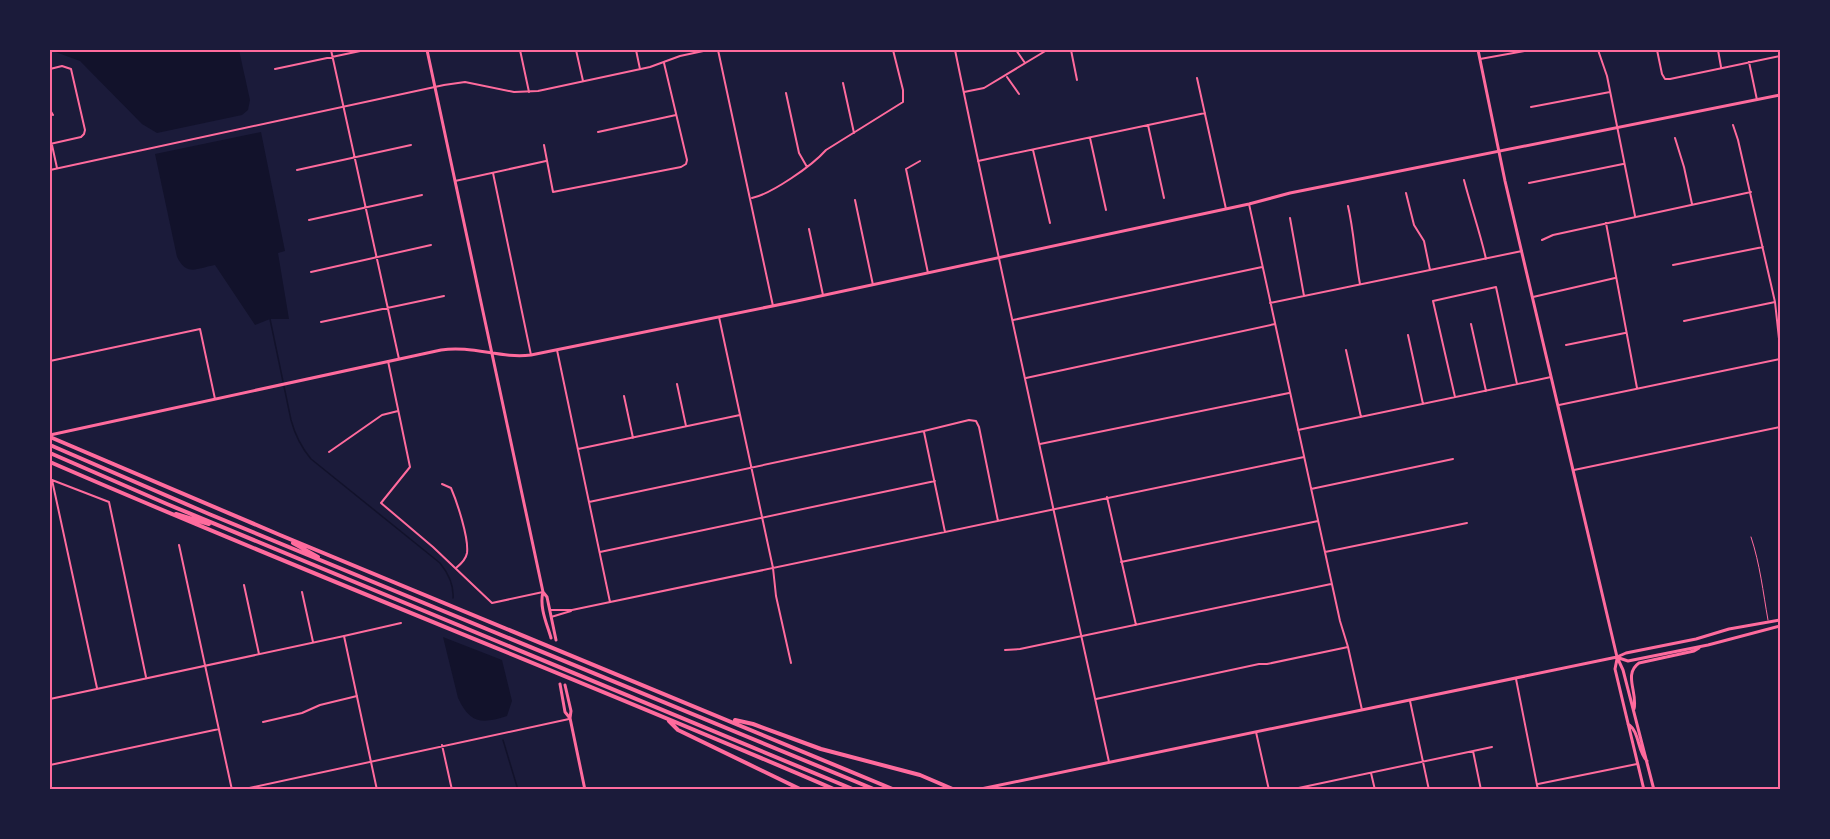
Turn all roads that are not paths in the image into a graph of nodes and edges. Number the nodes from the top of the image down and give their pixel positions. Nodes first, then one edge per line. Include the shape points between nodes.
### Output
1 (331, 50) edge
2 (365, 50) edge
3 (427, 50) edge
4 (520, 50) edge
5 (576, 50) edge
6 (636, 50) edge
7 (708, 50) edge
8 (718, 50) edge
9 (893, 50) edge
10 (955, 50) edge
11 (1016, 50) edge
12 (1047, 50) edge
13 (1071, 50) edge
14 (1478, 50) edge
15 (1530, 50) edge
16 (1598, 50) edge
17 (1657, 50) edge
18 (1718, 50) edge
19 (1778, 50) edge
20 (332, 56) junction
21 (1780, 56) edge
22 (1480, 59) junction
23 (1749, 62) junction
24 (664, 63) junction
25 (1025, 63) junction
26 (1721, 68) junction
27 (50, 69) edge
28 (274, 69) dead end
29 (640, 69) junction
30 (1006, 76) junction
31 (1197, 78) dead end
32 (1077, 80) dead end
33 (583, 81) junction
34 (843, 82) dead end
35 (435, 86) junction
36 (529, 92) junction
37 (964, 92) junction
38 (1610, 92) junction
39 (786, 93) dead end
40 (1019, 94) dead end
41 (1780, 95) edge
42 (1757, 100) junction
43 (343, 106) junction
44 (1531, 107) dead end
45 (50, 110) edge
46 (1205, 113) junction
47 (53, 115) dead end
48 (676, 115) junction
49 (1733, 125) dead end
50 (1148, 126) junction
51 (1617, 127) junction
52 (598, 132) dead end
53 (854, 133) junction
54 (1090, 138) junction
55 (1675, 138) dead end
56 (51, 144) edge
57 (411, 145) dead end
58 (544, 145) dead end
59 (1033, 150) junction
60 (1499, 152) junction
61 (354, 157) junction
62 (547, 161) junction
63 (920, 161) dead end
64 (978, 161) junction
65 (1624, 164) junction
66 (807, 167) junction
67 (57, 168) junction
68 (50, 170) edge
69 (297, 170) dead end
70 (493, 172) junction
71 (1464, 180) dead end
72 (455, 181) junction
73 (1529, 183) dead end
74 (1750, 192) junction
75 (1406, 193) dead end
76 (422, 195) dead end
77 (750, 198) junction
78 (1164, 198) dead end
79 (855, 200) dead end
80 (1249, 204) junction
81 (1692, 204) junction
82 (1348, 206) dead end
83 (365, 208) junction
84 (1226, 209) junction
85 (1106, 210) dead end
86 (1635, 217) junction
87 (1290, 218) dead end
88 (309, 220) dead end
89 (1050, 223) dead end
90 (1606, 223) junction
91 (809, 229) dead end
92 (1542, 240) dead end
93 (431, 246) dead end
94 (1763, 247) junction
95 (1522, 251) junction
96 (999, 257) junction
97 (377, 258) junction
98 (1486, 259) junction
99 (1673, 266) dead end
100 (1262, 267) junction
101 (1430, 270) junction
102 (311, 272) dead end
103 (928, 273) junction
104 (1615, 278) junction
105 (1360, 284) junction
106 (873, 285) junction
107 (444, 296) dead end
108 (823, 296) junction
109 (1304, 296) junction
110 (1533, 298) junction
111 (1775, 302) junction
112 (1270, 303) junction
113 (773, 306) junction
114 (388, 308) junction
115 (719, 317) junction
116 (1013, 320) junction
117 (1684, 321) dead end
118 (321, 322) dead end
119 (1275, 324) junction
120 (1471, 324) dead end
121 (1625, 333) junction
122 (1408, 335) dead end
123 (1566, 345) dead end
124 (1780, 348) edge
125 (557, 350) junction
126 (1346, 350) dead end
127 (492, 354) junction
128 (531, 355) junction
129 (399, 359) junction
130 (1780, 359) edge
131 (50, 361) edge
132 (388, 361) junction
133 (1552, 377) junction
134 (1026, 378) junction
135 (677, 384) dead end
136 (1517, 384) junction
137 (1637, 389) junction
138 (1486, 391) junction
139 (1289, 393) junction
140 (624, 396) dead end
141 (1455, 397) junction
142 (215, 399) junction
143 (1423, 404) junction
144 (1559, 405) junction
145 (398, 411) junction
146 (740, 415) junction
147 (1361, 417) junction
148 (686, 426) junction
149 (1780, 427) edge
150 (1298, 430) junction
151 (924, 431) junction
152 (50, 436) edge
153 (633, 438) junction
154 (1040, 444) junction
155 (50, 445) edge
156 (578, 449) junction
157 (329, 452) dead end
158 (50, 453) edge
159 (1304, 457) junction
160 (1453, 459) dead end
161 (50, 462) edge
162 (751, 468) junction
163 (1574, 470) junction
164 (934, 481) junction
165 (442, 484) dead end
166 (1311, 489) junction
167 (1107, 497) junction
168 (589, 502) junction
169 (155, 508) junction
170 (1052, 510) junction
171 (762, 517) junction
172 (998, 521) junction
173 (1318, 521) junction
174 (1467, 523) dead end
175 (228, 529) junction
176 (945, 532) junction
177 (280, 535) junction
178 (1751, 537) dead end
179 (179, 546) dead end
180 (600, 552) junction
181 (1325, 552) junction
182 (1121, 562) junction
183 (334, 566) junction
184 (456, 568) junction
185 (773, 568) junction
186 (1333, 584) junction
187 (244, 585) dead end
188 (302, 592) dead end
189 (543, 592) junction
190 (610, 602) junction
191 (550, 610) junction
192 (572, 610) junction
193 (551, 618) junction
194 (1780, 620) edge
195 (1769, 622) junction
196 (401, 623) dead end
197 (1136, 625) junction
198 (1780, 626) edge
199 (344, 636) junction
200 (1081, 636) junction
201 (551, 638) dead end
202 (556, 640) dead end
203 (313, 642) junction
204 (1702, 646) junction
205 (1348, 647) junction
206 (1005, 650) dead end
207 (259, 654) junction
208 (1617, 657) junction
209 (791, 663) dead end
210 (205, 665) junction
211 (146, 677) junction
212 (1516, 679) junction
213 (560, 684) dead end
214 (565, 685) dead end
215 (97, 688) junction
216 (357, 696) junction
217 (50, 699) edge
218 (1096, 699) junction
219 (1410, 700) junction
220 (1362, 710) junction
221 (1633, 711) junction
222 (570, 718) junction
223 (666, 718) junction
224 (725, 718) junction
225 (264, 722) dead end
226 (1628, 724) junction
227 (219, 729) junction
228 (1256, 732) junction
229 (442, 746) junction
230 (1492, 747) dead end
231 (1473, 752) junction
232 (371, 760) junction
233 (1109, 762) junction
234 (1423, 762) junction
235 (1648, 763) junction
236 (1637, 764) junction
237 (50, 765) edge
238 (1371, 772) junction
239 (1320, 783) junction
240 (1538, 784) junction
241 (232, 789) edge
242 (240, 789) edge
243 (377, 789) edge
244 (452, 789) edge
245 (585, 789) edge
246 (802, 789) edge
247 (836, 789) edge
248 (855, 789) edge
249 (876, 789) edge
250 (895, 789) edge
251 (955, 789) edge
252 (976, 789) edge
253 (1269, 789) edge
254 (1288, 789) edge
255 (1322, 789) edge
256 (1375, 789) edge
257 (1429, 789) edge
258 (1481, 789) edge
259 (1538, 789) edge
260 (1644, 789) edge
261 (1654, 789) edge

1 - 20 street
2 - 20 street
3 - 35 main road
4 - 36 street
5 - 33 street
6 - 29 street
7 - 24 street
8 - 77 street
9 - 53 street via 903,102
10 - 37 street
11 - 25 street
12 - 25 street
13 - 32 street
14 - 22 main road
15 - 22 street
16 - 38 street
17 - 26 street via 1665,79
18 - 26 street
19 - 21 street
20 - 28 street
20 - 43 street
21 - 23 street
22 - 60 main road
23 - 26 street
23 - 42 street
24 - 29 street
24 - 48 street
25 - 30 street
27 - 56 street via 71,69 84,134
29 - 33 street
30 - 37 street via 984,88
30 - 40 street
31 - 46 street
33 - 36 street
34 - 53 street
35 - 36 street via 465,82
35 - 43 street
35 - 72 main road
37 - 64 street
38 - 44 street
38 - 51 street
39 - 66 street via 799,153
41 - 42 main road
42 - 51 main road
43 - 61 street
43 - 67 street
45 - 47 street
46 - 50 street
46 - 84 street
48 - 52 street
48 - 62 street via 687,160 681,167 553,192
49 - 74 street
50 - 54 street
50 - 78 street
51 - 60 main road
51 - 65 street
53 - 66 street
54 - 59 street
54 - 85 street
55 - 81 street
56 - 67 street
57 - 61 street
58 - 62 street
59 - 64 street
59 - 89 street
60 - 80 main road
60 - 95 main road
61 - 69 street
61 - 83 street
62 - 70 street
63 - 103 street via 906,169
64 - 96 street
65 - 73 street
65 - 86 street
66 - 77 street via 761,196
67 - 68 street
70 - 72 street
70 - 128 street
71 - 98 street
72 - 127 main road
74 - 81 street
74 - 94 street
75 - 101 street
76 - 83 street
77 - 113 street
79 - 106 street
80 - 84 main road
80 - 100 street
81 - 86 street
82 - 105 street
83 - 88 street
83 - 97 street
84 - 96 main road
86 - 90 street
87 - 109 street
90 - 92 street
90 - 104 street
91 - 108 street
93 - 97 street
94 - 99 street
94 - 111 street
95 - 98 street
95 - 110 main road
96 - 103 main road
96 - 116 street
97 - 102 street
97 - 114 street
98 - 101 street
100 - 112 street
100 - 116 street
101 - 105 street
103 - 106 main road
104 - 110 street
104 - 121 street
105 - 109 street
106 - 108 main road
107 - 114 street
108 - 113 main road
109 - 112 street
110 - 133 main road
111 - 117 street
111 - 124 street
112 - 119 street
113 - 115 main road
114 - 118 street
114 - 129 street
115 - 125 main road
115 - 146 street
116 - 134 street
119 - 134 street
119 - 139 street
120 - 138 street
121 - 123 street
121 - 137 street
122 - 143 street
125 - 128 main road
125 - 156 street
126 - 147 street
127 - 128 main road
127 - 129 main road via 455,348
127 - 189 main road
129 - 132 main road
130 - 137 street
131 - 142 street via 200,328
132 - 142 main road
132 - 145 street
133 - 136 street
133 - 144 main road
134 - 154 street
135 - 148 street
136 - 138 street
136 - 141 street via 1496,287 1434,301
137 - 144 street
138 - 141 street
139 - 150 street
139 - 154 street
140 - 153 street
141 - 143 street
142 - 152 main road
143 - 147 street
144 - 163 main road
145 - 157 street via 382,415
145 - 184 street via 410,467 381,503
146 - 148 street
146 - 162 street
147 - 150 street
148 - 153 street
149 - 163 street
150 - 159 street
151 - 162 street
151 - 164 street
151 - 172 street via 976,421
152 - 177 highway
153 - 156 street
154 - 170 street
155 - 183 highway
156 - 168 street
158 - 175 highway
159 - 166 street
159 - 167 street
160 - 166 street
161 - 169 highway
162 - 168 street
162 - 171 street
163 - 208 main road
164 - 171 street
164 - 176 street
165 - 184 street via 452,488 467,549
166 - 173 street
167 - 170 street
167 - 182 street
168 - 180 street
169 - 175 highway
169 - 223 highway
170 - 172 street
170 - 200 street
171 - 180 street
171 - 185 street
172 - 176 street
173 - 181 street
173 - 182 street
174 - 181 street
175 - 248 highway
176 - 185 street
177 - 183 highway
177 - 224 highway
178 - 195 lane via 1762,574
179 - 210 street
180 - 190 street
181 - 186 street
182 - 197 street
183 - 249 highway
184 - 189 street via 492,603
185 - 190 street
185 - 209 street
186 - 197 street
186 - 205 street
187 - 207 street
188 - 203 street
189 - 191 main road
189 - 201 main road via 541,599
190 - 192 street
191 - 192 street
191 - 193 main road
192 - 193 street
193 - 202 main road
194 - 195 main road
195 - 208 main road
196 - 199 street
197 - 200 street
198 - 204 main road
199 - 203 street
199 - 216 street
200 - 206 street
200 - 218 street
203 - 207 street
204 - 208 main road via 1628,661
204 - 221 main road via 1633,667
205 - 218 street
205 - 220 street
207 - 210 street
208 - 212 main road
208 - 221 main road
208 - 226 main road via 1615,669
210 - 211 street
210 - 227 street
211 - 215 street
211 - 215 street via 109,502 52,480
212 - 219 main road
212 - 240 street
213 - 222 main road via 565,712
214 - 222 main road
215 - 217 street
216 - 225 street
216 - 232 street
218 - 233 street
219 - 220 main road
219 - 234 street
220 - 228 main road
221 - 235 main road
222 - 229 street
222 - 245 main road
223 - 246 highway via 678,730
223 - 247 highway
224 - 250 highway
224 - 251 highway
226 - 235 main road via 1634,729 1641,756
226 - 236 main road
227 - 237 street
227 - 241 street
228 - 233 main road
228 - 253 street
229 - 232 street
229 - 244 street
230 - 231 street
231 - 234 street
231 - 258 street
232 - 242 street
232 - 243 street
233 - 252 main road
234 - 238 street
234 - 257 street
235 - 261 main road
236 - 240 street
236 - 260 main road
238 - 239 street
238 - 256 street
239 - 254 street
239 - 255 street
240 - 259 street

